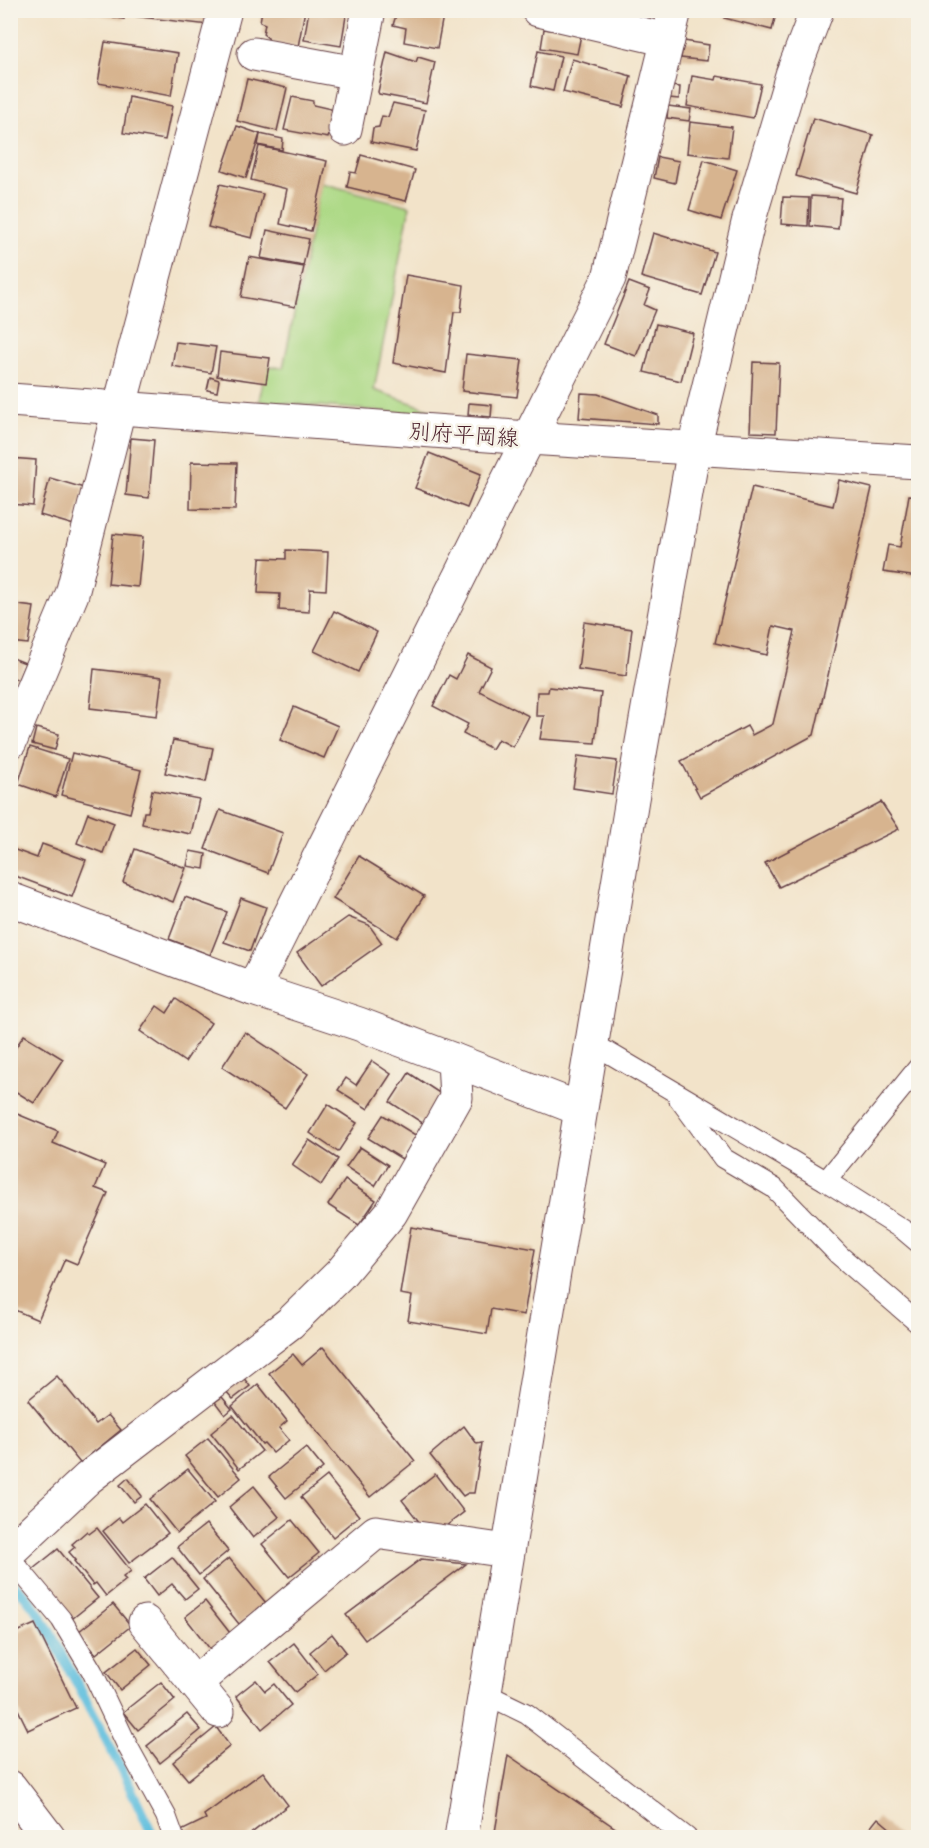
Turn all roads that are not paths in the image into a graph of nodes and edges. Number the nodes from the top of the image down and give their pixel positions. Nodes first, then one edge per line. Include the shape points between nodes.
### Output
1 (225, 10) edge
2 (369, 10) edge
3 (538, 10) edge
4 (817, 10) edge
5 (672, 25) edge
6 (254, 54) dead end
7 (356, 73) junction
8 (345, 129) dead end
9 (10, 400) edge
10 (119, 409) junction
11 (529, 438) junction
12 (694, 448) junction
13 (918, 462) edge
14 (10, 742) edge
15 (10, 899) edge
16 (253, 989) junction
17 (592, 1043) junction
18 (454, 1060) junction
19 (918, 1068) edge
20 (673, 1090) junction
21 (580, 1108) junction
22 (826, 1181) junction
23 (918, 1242) edge
24 (918, 1323) edge
25 (10, 1551) edge
26 (507, 1551) junction
27 (10, 1558) edge
28 (145, 1622) dead end
29 (195, 1683) junction
30 (484, 1693) junction
31 (218, 1711) dead end
32 (10, 1787) edge
33 (49, 1838) edge
34 (174, 1838) edge
35 (461, 1838) edge
36 (687, 1838) edge

1 - 10 street
2 - 7 street
3 - 5 street
4 - 12 street via 792,75 748,223
5 - 11 street via 609,278
6 - 7 street
7 - 8 street
9 - 10 street, 別府平岡線
10 - 11 street, 別府平岡線
10 - 14 street via 72,594
11 - 12 street, 別府平岡線
11 - 16 street
12 - 13 street, 別府平岡線
12 - 17 street
15 - 16 street
16 - 18 street
17 - 20 lane
17 - 21 street
18 - 21 street
18 - 25 street via 456,1098 391,1213 340,1274 290,1323 88,1478
19 - 22 lane
20 - 22 lane
20 - 24 lane via 723,1158 774,1188 839,1255
21 - 26 street
22 - 23 lane
26 - 29 street via 376,1532
26 - 30 street
27 - 34 lane via 61,1619 92,1671
28 - 29 street
29 - 31 street
30 - 35 street
30 - 36 lane via 527,1714
32 - 33 street

